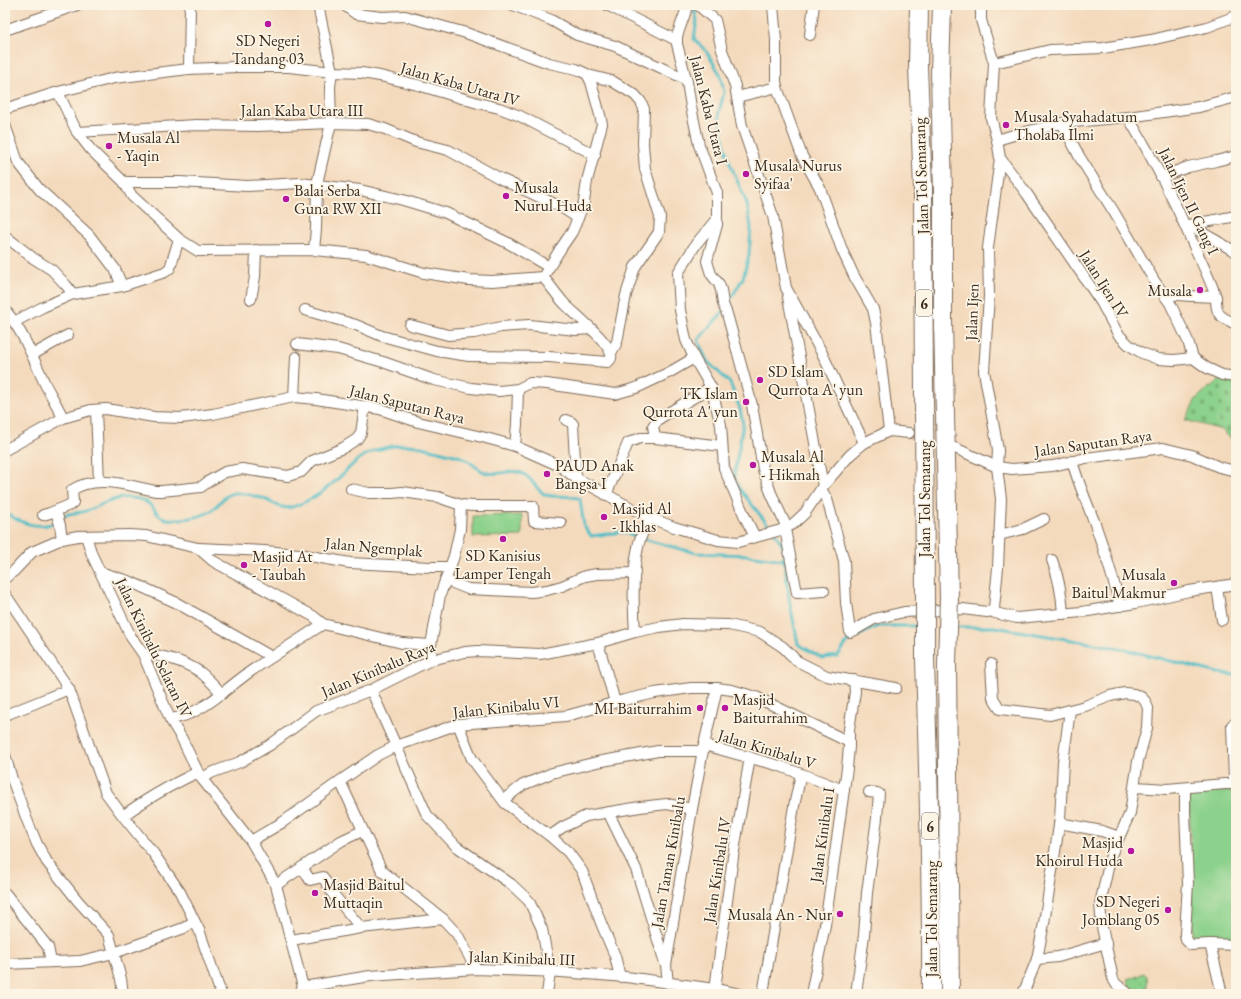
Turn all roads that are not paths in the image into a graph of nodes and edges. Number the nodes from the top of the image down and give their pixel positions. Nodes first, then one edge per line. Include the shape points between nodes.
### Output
1 (77, 5) edge
2 (190, 5) edge
3 (318, 5) edge
4 (344, 5) edge
5 (513, 5) edge
6 (607, 5) edge
7 (688, 5) edge
8 (773, 5) edge
9 (814, 5) edge
10 (919, 5) edge
11 (942, 5) edge
12 (981, 5) edge
13 (700, 7) edge
14 (1236, 16) edge
15 (5, 30) edge
16 (810, 36) dead end
17 (676, 40) junction
18 (994, 63) junction
19 (189, 69) junction
20 (332, 72) junction
21 (588, 75) junction
22 (688, 82) junction
23 (777, 87) junction
24 (58, 92) junction
25 (737, 97) junction
26 (1236, 97) edge
27 (5, 110) edge
28 (1128, 117) junction
29 (331, 123) junction
30 (1062, 123) junction
31 (5, 125) edge
32 (77, 132) junction
33 (997, 140) junction
34 (595, 155) junction
35 (1236, 156) edge
36 (1000, 158) junction
37 (1161, 177) junction
38 (124, 182) junction
39 (317, 184) junction
40 (1236, 216) edge
41 (578, 218) junction
42 (716, 221) junction
43 (1187, 225) junction
44 (5, 236) edge
45 (179, 240) junction
46 (256, 250) junction
47 (314, 250) junction
48 (1236, 252) edge
49 (549, 267) junction
50 (543, 277) junction
51 (122, 286) junction
52 (786, 288) junction
53 (73, 294) junction
54 (1163, 294) junction
55 (1216, 297) junction
56 (252, 299) dead end
57 (5, 310) edge
58 (305, 310) dead end
59 (14, 322) junction
60 (1236, 324) edge
61 (410, 325) dead end
62 (592, 330) junction
63 (68, 335) dead end
64 (297, 344) dead end
65 (611, 353) junction
66 (32, 355) junction
67 (296, 357) dead end
68 (694, 358) junction
69 (1192, 358) junction
70 (1236, 377) edge
71 (711, 387) junction
72 (518, 389) junction
73 (294, 397) junction
74 (365, 406) junction
75 (96, 410) junction
76 (64, 418) junction
77 (566, 420) dead end
78 (889, 431) junction
79 (909, 433) tunnel mouth
80 (655, 438) junction
81 (864, 443) junction
82 (515, 446) junction
83 (722, 446) junction
84 (955, 448) tunnel mouth
85 (5, 450) edge
86 (1072, 461) junction
87 (998, 467) junction
88 (1236, 471) edge
89 (576, 478) junction
90 (99, 482) junction
91 (822, 488) junction
92 (351, 489) dead end
93 (606, 495) junction
94 (461, 505) junction
95 (56, 511) junction
96 (43, 515) dead end
97 (650, 518) junction
98 (1044, 519) dead end
99 (561, 523) dead end
100 (784, 529) junction
101 (999, 535) junction
102 (86, 536) junction
103 (755, 536) junction
104 (62, 539) junction
105 (198, 548) junction
106 (1052, 560) dead end
107 (451, 567) junction
108 (100, 572) junction
109 (635, 573) junction
110 (5, 578) edge
111 (445, 580) junction
112 (1236, 584) edge
113 (1217, 587) junction
114 (824, 591) dead end
115 (5, 594) edge
116 (1120, 606) junction
117 (994, 611) junction
118 (1063, 614) junction
119 (1222, 620) dead end
120 (323, 624) junction
121 (635, 632) junction
122 (598, 643) junction
123 (431, 644) junction
124 (143, 654) junction
125 (272, 657) junction
126 (430, 660) junction
127 (991, 664) dead end
128 (854, 680) junction
129 (717, 688) junction
130 (896, 688) dead end
131 (69, 689) junction
132 (371, 690) junction
133 (222, 694) junction
134 (615, 702) junction
135 (1070, 710) junction
136 (5, 714) edge
137 (170, 719) junction
138 (1236, 723) edge
139 (458, 724) junction
140 (849, 742) junction
141 (396, 746) junction
142 (703, 748) junction
143 (5, 755) edge
144 (750, 757) junction
145 (800, 774) junction
146 (200, 775) junction
147 (8, 779) edge
148 (340, 781) junction
149 (1236, 784) edge
150 (1135, 787) junction
151 (1185, 788) junction
152 (844, 790) junction
153 (869, 792) dead end
154 (503, 800) junction
155 (692, 809) junction
156 (608, 812) junction
157 (123, 816) junction
158 (1059, 823) junction
159 (362, 831) junction
160 (550, 836) junction
161 (1119, 837) junction
162 (251, 841) junction
163 (302, 867) junction
164 (276, 885) junction
165 (5, 893) edge
166 (443, 919) junction
167 (194, 921) junction
168 (361, 928) junction
169 (291, 940) junction
170 (658, 943) junction
171 (670, 943) junction
172 (1106, 944) junction
173 (1210, 944) junction
174 (1236, 945) edge
175 (114, 953) junction
176 (1037, 959) junction
177 (51, 962) junction
178 (5, 964) edge
179 (666, 965) junction
180 (476, 969) junction
181 (550, 972) junction
182 (620, 977) junction
183 (668, 983) junction
184 (715, 989) junction
185 (301, 991) edge
186 (123, 994) edge
187 (221, 994) edge
188 (547, 994) edge
189 (740, 994) edge
190 (763, 994) edge
191 (812, 994) edge
192 (856, 994) edge
193 (931, 994) edge
194 (950, 994) edge
195 (1023, 994) edge
196 (1129, 994) edge
197 (1222, 994) edge

1 - 15 street
2 - 19 street
3 - 20 street
4 - 21 street via 356,14 405,16 466,33
5 - 22 street via 551,20 577,34 615,46
6 - 17 street
7 - 17 street, Jalan Kaba Utara I
8 - 23 street
9 - 16 street
10 - 193 highway, Jalan Tol Semarang / 6, bridge
11 - 194 highway, Jalan Tol Semarang / 6, bridge via 940,74 949,598 947,663
12 - 18 street via 981,20
13 - 25 street via 715,20
14 - 18 street via 1207,27 1151,40 1103,48 1050,50
17 - 22 street, Jalan Kaba Utara I
18 - 33 street via 991,118
19 - 20 street, Jalan Kaba Utara IV via 289,68
19 - 24 street, Jalan Kaba Utara IV via 114,78
20 - 29 street
20 - 34 street, Jalan Kaba Utara IV via 380,76 499,108 520,116
21 - 34 street via 602,124
21 - 65 street via 612,82 635,95 641,102 644,109 645,169 660,217 659,232 635,267 626,295 617,342
22 - 42 street, Jalan Kaba Utara I via 690,107 699,145 717,193
23 - 25 street
23 - 78 street via 802,156 820,188 842,250 873,309
24 - 27 street, Jalan Kaba Utara IV
24 - 32 street
25 - 52 street via 742,126 773,216
26 - 28 street via 1199,107
28 - 30 street
28 - 37 street, Jalan Ijen II Gang I
29 - 32 street, Jalan Kaba Utara III via 196,125
29 - 39 street
29 - 41 street, Jalan Kaba Utara III via 368,124 416,142 448,150 501,179 560,206
30 - 33 street
30 - 54 street via 1079,156
31 - 51 street via 18,162 39,189 89,235 115,269
32 - 38 street via 91,150
33 - 36 street, Jalan Ijen IV
34 - 41 street
35 - 37 street via 1188,166
36 - 69 street, Jalan Ijen IV via 1101,302 1118,334 1129,345 1158,359
36 - 87 street, Jalan Ijen via 988,248 989,296 984,371 998,450
37 - 43 street, Jalan Ijen II Gang I
38 - 39 street via 247,186
38 - 45 street via 132,196
39 - 47 street
39 - 49 street via 360,190 446,213 508,243
40 - 43 street
41 - 49 street
42 - 68 street via 696,244 678,273 680,310 686,340
42 - 100 street, Jalan Kaba Utara I via 707,261 711,274 719,284 728,314 752,405 763,469
43 - 48 street
43 - 55 street, Jalan Ijen II Gang I
44 - 53 street via 52,270
45 - 46 street via 198,251
45 - 51 street via 170,268 166,272
46 - 47 street
46 - 56 street
47 - 50 street via 366,255 424,273 469,280
49 - 50 street
50 - 62 street via 563,302
51 - 53 street
52 - 81 street via 822,353
52 - 91 street
53 - 59 street
54 - 55 street
54 - 69 street via 1188,341
55 - 60 street, Jalan Ijen II Gang I via 1216,310 1222,318
57 - 59 street
58 - 65 street via 408,344 469,356 607,362 612,357
59 - 66 street
61 - 62 street via 448,335 530,325
62 - 65 street
63 - 66 street
64 - 72 street via 338,349 434,380 471,388 499,391
66 - 76 street
67 - 73 street
68 - 71 street
68 - 72 street via 636,388 615,394 542,383 530,383
69 - 70 street via 1222,375
71 - 80 street via 660,418 653,426
71 - 83 street via 721,425
72 - 82 street
73 - 74 street, Jalan Saputan Raya
73 - 75 street, Jalan Saputan Raya via 181,418
74 - 82 street, Jalan Saputan Raya
74 - 90 street via 361,433 357,439 312,461 300,472 285,475 236,469 225,472 201,487 162,491
75 - 76 street, Jalan Saputan Raya
75 - 90 street
76 - 85 street, Jalan Saputan Raya
77 - 89 street via 573,424
78 - 79 street
78 - 81 street
80 - 83 street
80 - 93 street via 640,438 628,443
81 - 91 street via 850,455
82 - 89 street, Jalan Saputan Raya via 560,466
83 - 103 street via 724,468
84 - 87 street, Jalan Saputan Raya
86 - 87 street, Jalan Saputan Raya via 1053,466 1012,469
86 - 88 street, Jalan Saputan Raya via 1163,448 1192,455 1219,467
86 - 116 street via 1114,578
87 - 101 street, Jalan Ijen
89 - 93 street, Jalan Saputan Raya
90 - 95 street via 74,488 72,504
91 - 100 street via 805,513
91 - 117 street via 844,561 850,632 874,619 916,610
92 - 94 street via 369,493 402,492 438,497
93 - 97 street, Jalan Saputan Raya
94 - 99 street via 532,506 534,521
94 - 107 street via 460,529
95 - 96 street
95 - 104 street
97 - 103 street, Jalan Saputan Raya via 718,540 738,542
97 - 109 street via 638,546
98 - 101 street via 1023,529
100 - 103 street, Jalan Saputan Raya
100 - 114 street, Jalan Kaba Utara I via 797,593
101 - 117 street, Jalan Ijen
102 - 104 street, Jalan Ngemplak
102 - 105 street, Jalan Ngemplak via 146,536
102 - 108 street, Jalan Kinibalu Selatan IV
104 - 110 street, Jalan Ngemplak via 32,552
105 - 107 street, Jalan Ngemplak via 299,554 350,563
105 - 120 street, Jalan Ngemplak via 213,561
106 - 118 street via 1061,591
107 - 111 street
108 - 124 street, Jalan Kinibalu Selatan IV via 131,637
108 - 125 street via 131,582 175,602
109 - 111 street via 585,576 562,586 532,592 468,589
109 - 121 street
111 - 123 street
112 - 113 street
113 - 116 street
113 - 119 street
115 - 131 street
116 - 118 street
117 - 118 street via 1017,618
120 - 123 street, Jalan Ngemplak via 402,643
120 - 125 street
121 - 122 street, Jalan Kinibalu Raya
121 - 128 street, Jalan Kinibalu Raya via 683,624 729,625 760,632 797,661 827,676
122 - 126 street, Jalan Kinibalu Raya via 540,654 478,651
122 - 134 street
123 - 126 street
124 - 133 street via 172,659 199,671
124 - 137 street, Jalan Kinibalu Selatan IV
125 - 133 street
126 - 132 street, Jalan Kinibalu Raya
127 - 135 street via 993,698 1000,709 1050,715
128 - 130 street, Jalan Kinibalu Raya
128 - 140 street, Jalan Kinibalu I
129 - 134 street, Jalan Kinibalu VI via 690,688
129 - 140 street, Jalan Kinibalu VI via 756,697
129 - 142 street, Jalan Taman Kinibalu
131 - 136 street
131 - 157 street via 106,793
132 - 141 street
132 - 146 street, Jalan Kinibalu Raya via 316,711 270,745 240,762
133 - 137 street via 200,708
134 - 139 street, Jalan Kinibalu VI via 566,716
135 - 150 street via 1125,693 1134,694 1145,701 1148,708 1147,728 1138,761
135 - 158 street
137 - 146 street, Jalan Kinibalu Selatan IV
138 - 149 street via 1232,725
139 - 141 street, Jalan Kinibalu VI
139 - 154 street via 472,759
140 - 152 street, Jalan Kinibalu I
141 - 148 street, Jalan Kinibalu VI
141 - 181 street via 427,815 456,846 511,884 528,901 542,929
142 - 144 street, Jalan Kinibalu V
142 - 154 street, Jalan Kinibalu V via 597,762 552,773 523,785
142 - 155 street, Jalan Taman Kinibalu
143 - 147 street
144 - 145 street, Jalan Kinibalu V
144 - 184 street, Jalan Kinibalu IV
145 - 152 street, Jalan Kinibalu V
145 - 190 street
146 - 157 street, Jalan Kinibalu Raya via 166,787
146 - 162 street, Jalan Kinibalu Selatan IV
147 - 175 street via 47,862 109,935
148 - 159 street
148 - 162 street, Jalan Kinibalu VI via 283,822
149 - 151 street
150 - 151 street
150 - 161 street via 1130,813
151 - 173 street via 1188,883 1185,934 1190,945
152 - 191 street, Jalan Kinibalu I via 825,925
153 - 192 street via 879,794
154 - 160 street
155 - 156 street via 667,804
155 - 171 street, Jalan Taman Kinibalu
156 - 160 street via 586,816
156 - 170 street via 636,868
157 - 167 street via 180,892
158 - 161 street
158 - 176 street
159 - 163 street via 341,841
159 - 166 street via 382,871
160 - 182 street via 568,852 582,871 615,956
161 - 172 street via 1111,855 1100,904
162 - 164 street, Jalan Kinibalu Selatan IV
163 - 164 street
163 - 168 street via 310,880 323,877 333,894
164 - 169 street, Jalan Kinibalu Selatan IV
165 - 177 street via 48,947
166 - 168 street
166 - 180 street via 457,934
167 - 175 street via 184,928
167 - 187 street
168 - 169 street
169 - 185 street, Jalan Kinibalu Selatan IV
170 - 171 street
170 - 179 street
171 - 179 street, Jalan Taman Kinibalu
172 - 176 street via 1058,958
172 - 196 street via 1114,982
173 - 174 street
173 - 197 street
175 - 177 street via 80,961
175 - 186 street
176 - 195 street
177 - 178 street
179 - 183 street, Jalan Taman Kinibalu
180 - 181 street, Jalan Kinibalu III
180 - 185 street, Jalan Kinibalu III via 370,976
181 - 182 street, Jalan Kinibalu III
181 - 188 street
182 - 183 street, Jalan Kinibalu III
183 - 184 street, Jalan Kinibalu III
184 - 189 street, Jalan Kinibalu III

